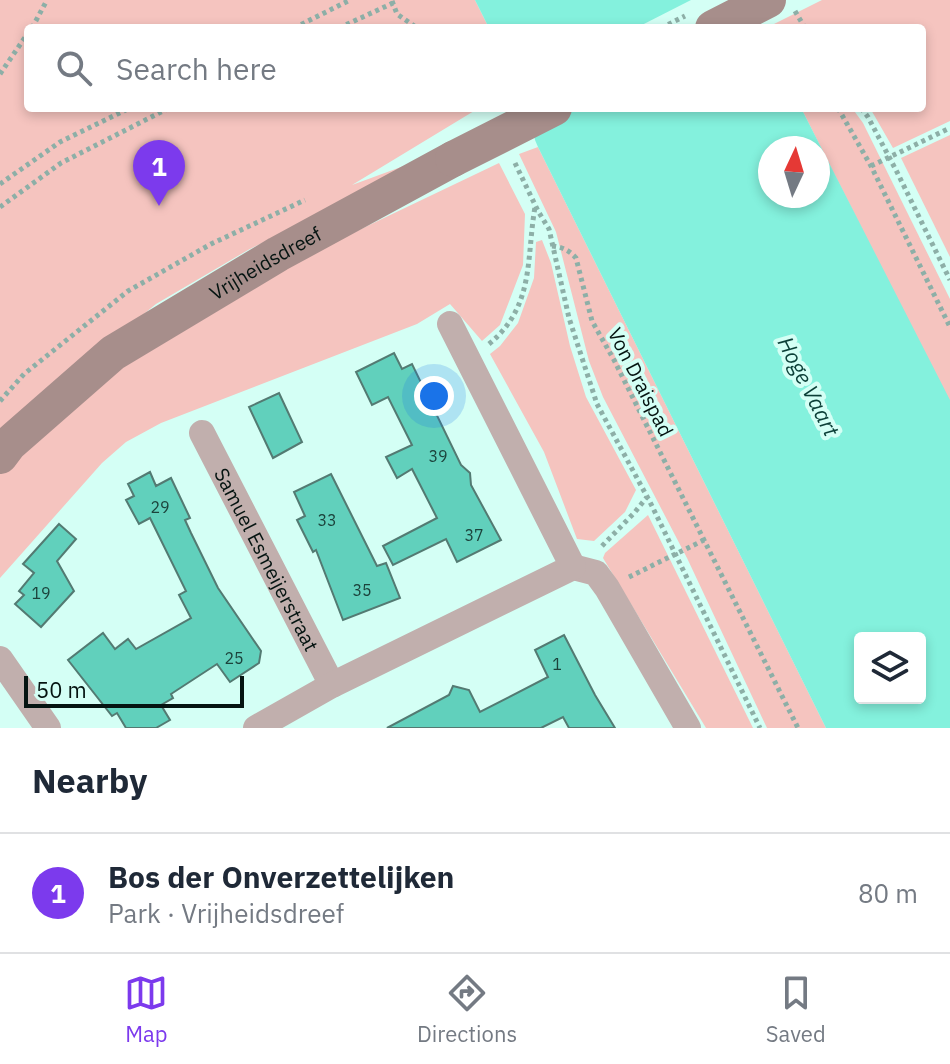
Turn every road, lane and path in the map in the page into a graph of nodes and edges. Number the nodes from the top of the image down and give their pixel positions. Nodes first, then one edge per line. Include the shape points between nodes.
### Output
1 (47, 0) edge
2 (768, 0) edge
3 (347, 1) edge
4 (392, 1) edge
5 (34, 24) edge
6 (302, 24) edge
7 (347, 24) edge
8 (411, 24) edge
9 (721, 24) edge
10 (24, 39) edge
11 (0, 74) edge
12 (122, 112) edge
13 (161, 112) edge
14 (546, 112) edge
15 (840, 112) edge
16 (864, 112) edge
17 (950, 128) edge
18 (889, 158) junction
19 (514, 160) dead end
20 (871, 166) junction
21 (0, 184) edge
22 (535, 206) junction
23 (0, 207) edge
24 (552, 246) junction
25 (950, 280) edge
26 (450, 324) dead end
27 (950, 327) edge
28 (467, 357) junction
29 (202, 433) dead end
30 (0, 456) edge
31 (647, 497) junction
32 (704, 540) junction
33 (675, 554) junction
34 (573, 567) junction
35 (607, 588) junction
36 (0, 659) edge
37 (332, 685) junction
38 (48, 728) edge
39 (256, 728) edge
40 (688, 728) edge
41 (760, 728) edge
42 (798, 728) edge

1 - 5 path
2 - 9 main road
3 - 6 path
4 - 7 path
4 - 8 path via 397,14
10 - 11 path
12 - 21 path via 60,142
13 - 23 path via 61,163
14 - 30 main road, Vrijheidsdreef, bridge via 278,254 113,353
15 - 20 path
16 - 18 path
17 - 18 path
18 - 20 path
18 - 25 path
19 - 22 path, Von Draispad
20 - 27 path
22 - 24 path, Von Draispad
22 - 28 path via 529,266 517,308 508,326
24 - 31 path, Von Draispad via 597,404
24 - 32 path, Von Draispad via 576,258 592,321
26 - 28 street
28 - 34 street
29 - 37 street, Samuel Esmeijerstraat
31 - 33 path, Von Draispad
31 - 34 path via 598,550
32 - 33 path
32 - 42 path, Von Draispad
33 - 35 path
33 - 41 path, Von Draispad
34 - 35 street via 596,573
34 - 37 street
35 - 40 street
36 - 38 street
37 - 39 street

